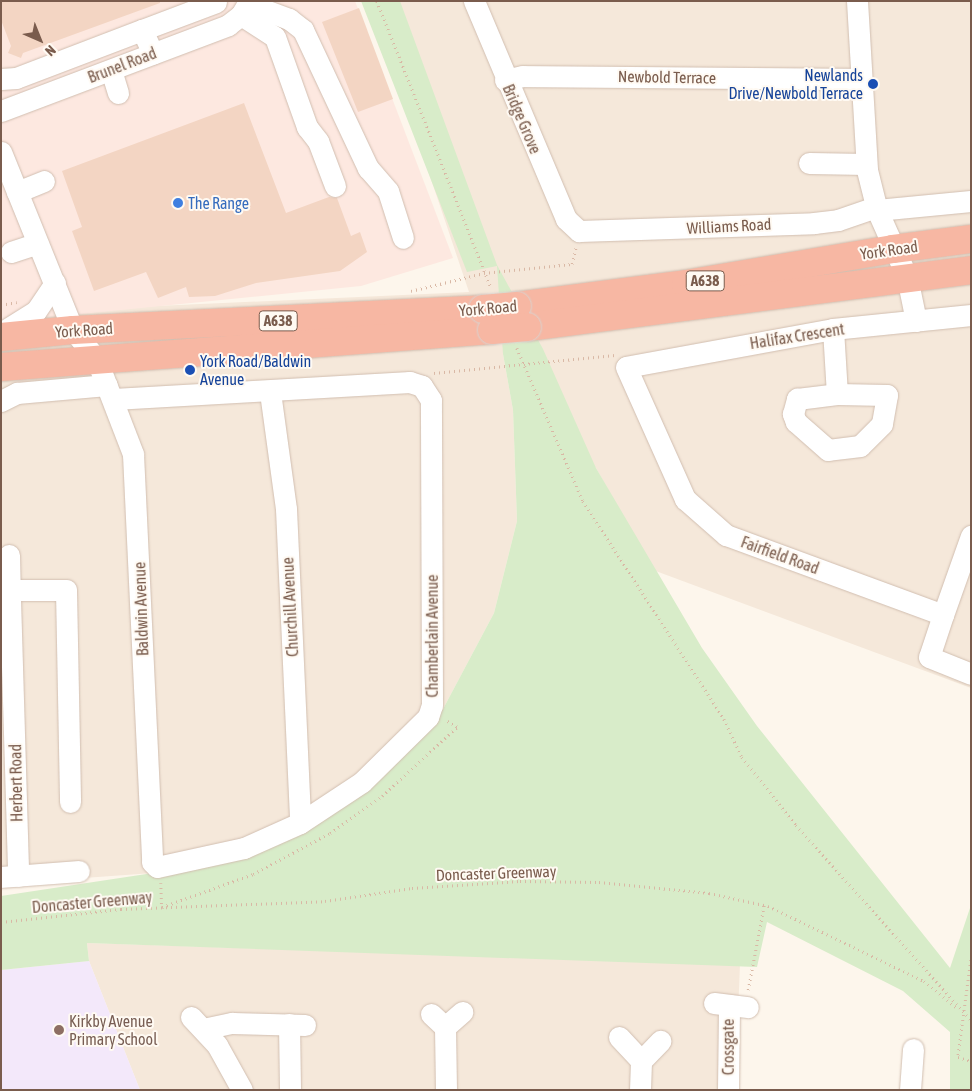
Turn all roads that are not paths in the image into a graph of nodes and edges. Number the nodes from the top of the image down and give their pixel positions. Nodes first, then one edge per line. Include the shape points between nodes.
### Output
1 (474, 1) edge
2 (857, 1) edge
3 (216, 2) edge
4 (246, 7) edge
5 (142, 30) junction
6 (153, 54) junction
7 (111, 70) junction
8 (1, 79) edge
9 (859, 79) junction
10 (506, 80) junction
11 (118, 93) dead end
12 (1, 111) edge
13 (3, 160) edge
14 (810, 163) dead end
15 (866, 164) junction
16 (44, 181) dead end
17 (335, 186) dead end
18 (18, 192) junction
19 (971, 202) edge
20 (877, 208) junction
21 (578, 231) joint
22 (403, 238) dead end
23 (971, 240) edge
24 (38, 243) junction
25 (893, 249) junction
26 (10, 252) dead end
27 (971, 270) edge
28 (907, 277) junction
29 (55, 283) junction
30 (971, 315) edge
31 (505, 318) junction
32 (916, 320) junction
33 (833, 329) junction
34 (73, 330) junction
35 (1, 333) edge
36 (1, 337) edge
37 (96, 358) junction
38 (1, 367) edge
39 (626, 367) joint
40 (110, 392) junction
41 (270, 392) junction
42 (837, 394) dead end
43 (1, 401) edge
44 (971, 536) edge
45 (9, 555) dead end
46 (8, 596) edge
47 (943, 615) junction
48 (971, 674) edge
49 (70, 802) dead end
50 (300, 823) junction
51 (157, 866) joint
52 (79, 871) dead end
53 (10, 877) edge
54 (734, 1005) road end
55 (462, 1012) dead end
56 (619, 1037) dead end
57 (660, 1041) dead end
58 (913, 1048) dead end
59 (641, 1061) junction
60 (242, 1090) edge
61 (290, 1090) edge
62 (446, 1090) edge
63 (640, 1090) edge
64 (728, 1090) edge
65 (910, 1090) edge

1 - 10 street, Bridge Grove
2 - 9 street
3 - 5 street
4 - 6 street, Brunel Road via 228,26
4 - 17 street via 275,37
4 - 22 street via 289,19 303,30 368,168 388,191
5 - 6 street
5 - 8 street via 16,78
6 - 7 street, Brunel Road
7 - 11 street
7 - 12 street, Brunel Road
9 - 10 street, Newbold Terrace via 523,76
9 - 15 street
10 - 21 street, Bridge Grove via 566,219
13 - 18 street, Baldwin Avenue
14 - 15 street
15 - 20 street
16 - 18 street
18 - 24 street, Baldwin Avenue
19 - 20 street, Williams Road
20 - 21 street, Williams Road via 838,220 814,223
20 - 25 street
23 - 25 highway, York Road / A638
24 - 26 street
24 - 29 street, Baldwin Avenue
25 - 28 street
25 - 31 highway, York Road / A638
27 - 28 highway, York Road / A638
28 - 31 highway, York Road / A638
28 - 32 street
29 - 34 street, Baldwin Avenue
29 - 35 street via 36,311
30 - 32 street, Halifax Crescent
31 - 34 highway, York Road / A638
31 - 37 highway, York Road / A638
32 - 33 street, Halifax Crescent
33 - 39 street, Halifax Crescent
33 - 42 street
34 - 36 highway, York Road / A638
34 - 37 street, Baldwin Avenue
37 - 38 highway, York Road / A638
37 - 40 street, Baldwin Avenue
39 - 47 street, Fairfield Road via 685,499 710,524 726,535
40 - 41 street
40 - 43 street via 17,393
40 - 51 street, Baldwin Avenue via 133,454
41 - 50 street, Churchill Avenue via 286,509
41 - 50 street, Chamberlain Avenue via 416,384 431,400 432,705 419,728 362,782
44 - 47 street
45 - 46 street, Herbert Road
46 - 49 street via 66,590
46 - 53 street, Herbert Road
47 - 48 street via 929,657
50 - 51 street, Chamberlain Avenue via 244,848
52 - 53 street
54 - 64 street, Crossgate
55 - 62 street via 438,1021
56 - 59 street
57 - 59 street
58 - 65 street
59 - 63 street
60 - 61 street via 197,1023 297,1025

